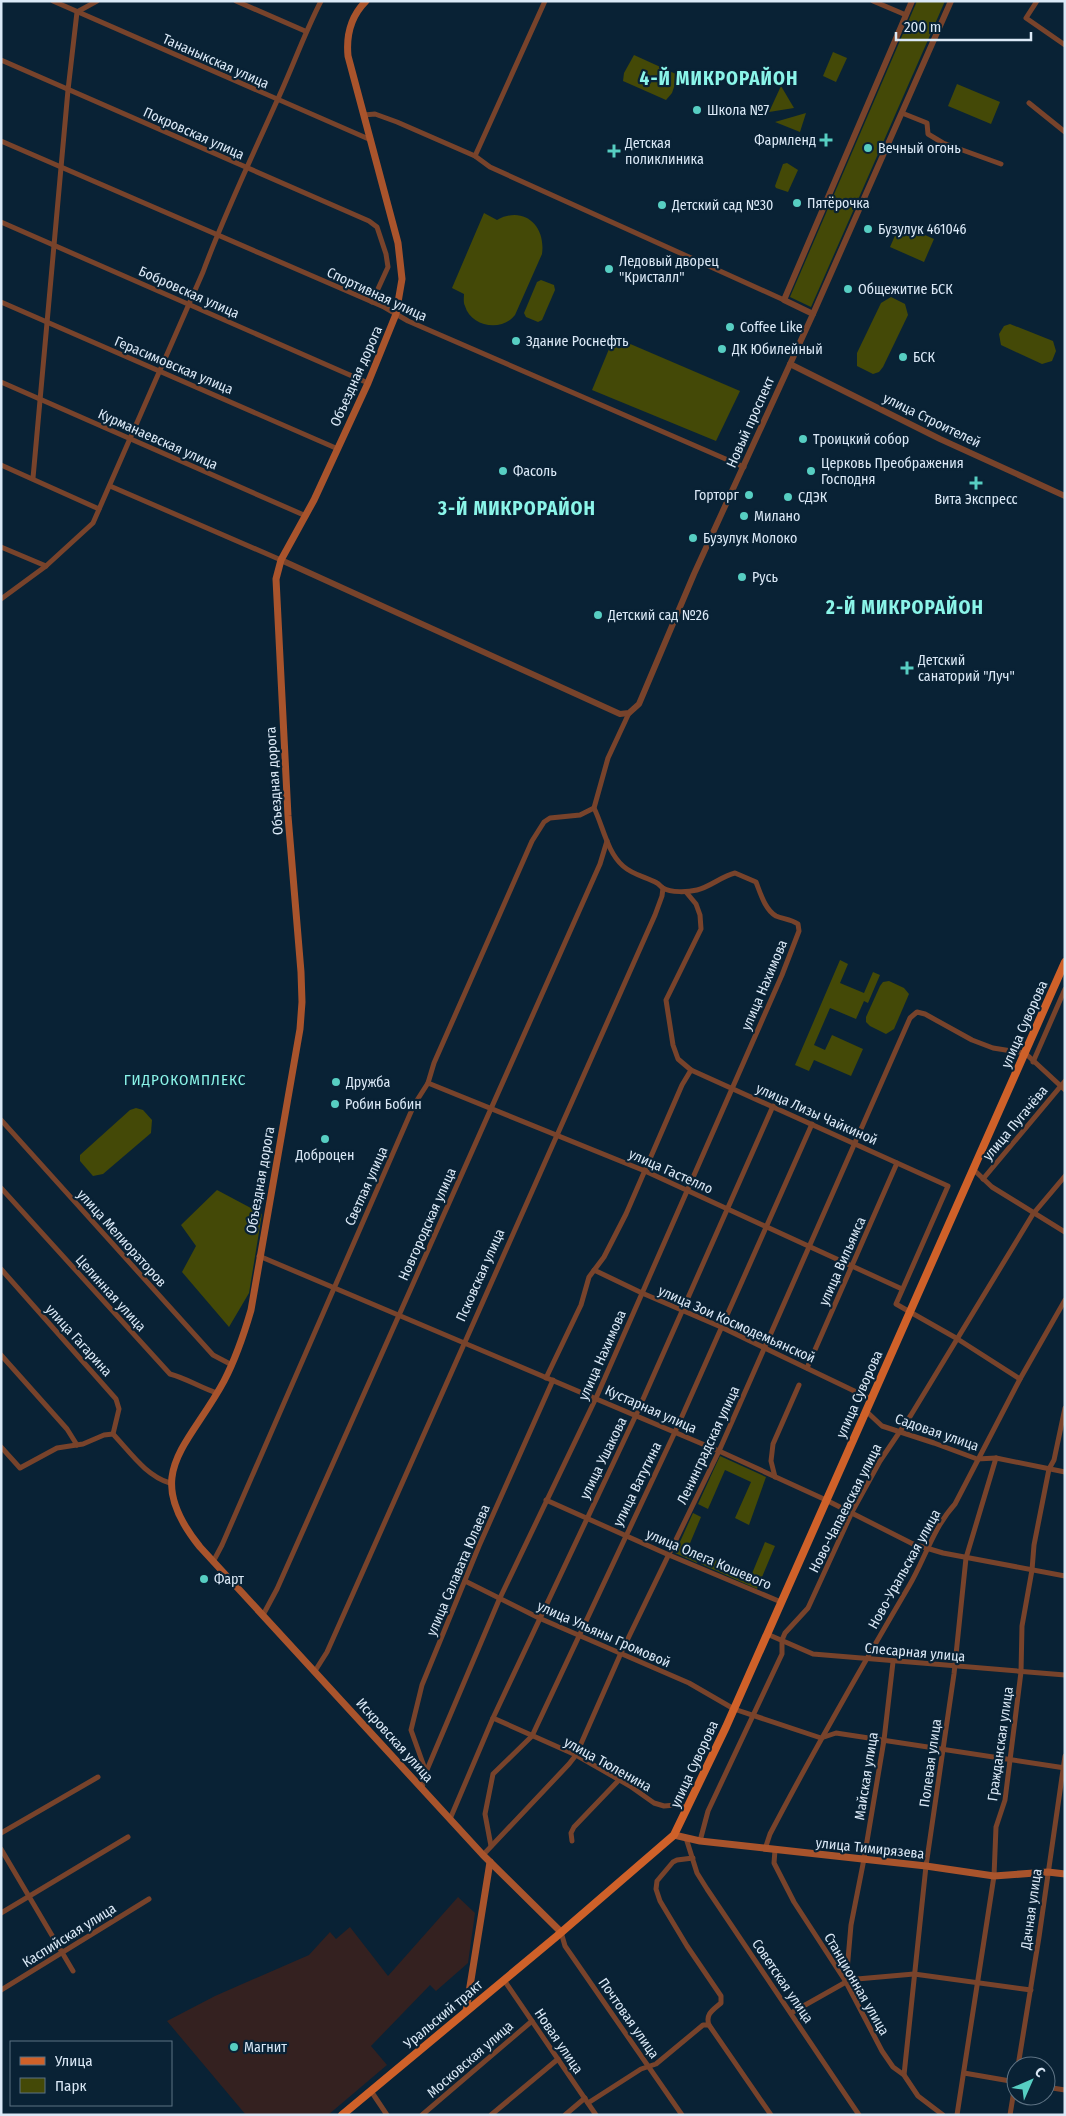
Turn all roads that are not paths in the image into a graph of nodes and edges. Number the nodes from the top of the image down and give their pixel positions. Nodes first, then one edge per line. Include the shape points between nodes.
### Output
1 (53, 1) edge
2 (97, 1) edge
3 (236, 1) edge
4 (322, 1) edge
5 (545, 1) edge
6 (873, 1) edge
7 (912, 1) edge
8 (951, 1) edge
9 (1037, 1) edge
10 (363, 2) edge
11 (77, 12) junction
12 (906, 15) junction
13 (306, 31) junction
14 (1065, 45) edge
15 (1, 60) edge
16 (68, 90) junction
17 (277, 100) junction
18 (1029, 103) dead end
19 (902, 113) junction
20 (364, 115) junction
21 (1065, 132) edge
22 (371, 140) junction
23 (1, 141) edge
24 (475, 156) junction
25 (1001, 164) dead end
26 (62, 167) junction
27 (246, 169) junction
28 (1, 222) edge
29 (217, 235) junction
30 (54, 245) junction
31 (784, 300) junction
32 (1, 302) edge
33 (372, 302) junction
34 (188, 304) junction
35 (396, 314) junction
36 (813, 314) junction
37 (47, 323) junction
38 (790, 364) junction
39 (159, 371) junction
40 (1, 382) edge
41 (368, 383) junction
42 (40, 399) junction
43 (129, 439) junction
44 (338, 449) junction
45 (1, 464) edge
46 (744, 467) junction
47 (33, 478) junction
48 (110, 486) junction
49 (1065, 496) edge
50 (99, 508) junction
51 (306, 516) junction
52 (1, 547) edge
53 (281, 560) junction
54 (46, 566) junction
55 (1, 599) edge
56 (629, 713) junction
57 (594, 808) junction
58 (606, 841) junction
59 (663, 888) junction
60 (686, 892) junction
61 (1065, 962) edge
62 (1065, 989) edge
63 (1025, 1053) junction
64 (1033, 1062) junction
65 (691, 1070) junction
66 (1065, 1081) edge
67 (428, 1083) junction
68 (1062, 1088) edge
69 (731, 1089) junction
70 (773, 1106) junction
71 (492, 1109) junction
72 (1, 1120) edge
73 (812, 1124) junction
74 (556, 1135) junction
75 (854, 1143) junction
76 (897, 1163) junction
77 (973, 1169) junction
78 (644, 1171) junction
79 (1065, 1176) edge
80 (983, 1179) junction
81 (1, 1188) edge
82 (687, 1190) junction
83 (727, 1209) junction
84 (1033, 1214) junction
85 (767, 1227) junction
86 (1065, 1232) edge
87 (810, 1246) junction
88 (260, 1256) junction
89 (852, 1265) junction
90 (1, 1269) edge
91 (594, 1270) junction
92 (334, 1286) junction
93 (902, 1289) junction
94 (642, 1293) junction
95 (1065, 1300) edge
96 (682, 1310) junction
97 (910, 1311) junction
98 (399, 1315) junction
99 (721, 1327) junction
100 (956, 1338) junction
101 (463, 1343) junction
102 (764, 1348) junction
103 (1, 1355) edge
104 (232, 1365) junction
105 (807, 1368) junction
106 (546, 1378) junction
107 (1020, 1379) junction
108 (553, 1380) junction
109 (799, 1385) dead end
110 (217, 1393) junction
111 (596, 1398) junction
112 (871, 1399) junction
113 (1065, 1408) edge
114 (866, 1411) junction
115 (636, 1415) junction
116 (898, 1431) junction
117 (675, 1432) junction
118 (113, 1434) junction
119 (77, 1445) junction
120 (1, 1447) edge
121 (719, 1452) junction
122 (996, 1458) junction
123 (977, 1459) junction
124 (1049, 1470) junction
125 (1065, 1472) edge
126 (776, 1477) junction
127 (170, 1484) junction
128 (546, 1500) junction
129 (826, 1500) junction
130 (852, 1512) junction
131 (586, 1518) junction
132 (625, 1535) junction
133 (928, 1549) junction
134 (669, 1555) junction
135 (966, 1558) junction
136 (213, 1562) junction
137 (1032, 1570) junction
138 (1065, 1576) edge
139 (465, 1581) junction
140 (500, 1600) junction
141 (781, 1602) junction
142 (264, 1615) junction
143 (539, 1618) junction
144 (767, 1634) junction
145 (580, 1636) junction
146 (782, 1640) junction
147 (621, 1653) junction
148 (866, 1660) junction
149 (893, 1662) junction
150 (955, 1667) junction
151 (315, 1671) junction
152 (1021, 1672) junction
153 (1065, 1676) edge
154 (734, 1709) junction
155 (753, 1716) junction
156 (493, 1718) junction
157 (532, 1736) junction
158 (821, 1738) junction
159 (884, 1740) junction
160 (944, 1750) junction
161 (576, 1755) junction
162 (1065, 1756) edge
163 (1010, 1759) junction
164 (1064, 1768) edge
165 (426, 1772) junction
166 (98, 1777) dead end
167 (619, 1780) junction
168 (422, 1788) junction
169 (687, 1808) junction
170 (450, 1819) junction
171 (1, 1833) edge
172 (674, 1835) junction
173 (128, 1837) dead end
174 (686, 1838) junction
175 (572, 1841) dead end
176 (700, 1841) junction
177 (491, 1846) junction
178 (1, 1849) edge
179 (765, 1849) junction
180 (775, 1850) junction
181 (483, 1855) junction
182 (692, 1858) junction
183 (864, 1859) junction
184 (490, 1862) junction
185 (926, 1866) junction
186 (1048, 1872) junction
187 (1065, 1874) edge
188 (994, 1876) junction
189 (29, 1896) junction
190 (149, 1899) dead end
191 (1, 1913) edge
192 (561, 1932) junction
193 (62, 1952) junction
194 (73, 1971) dead end
195 (914, 1974) junction
196 (504, 1980) junction
197 (846, 1982) junction
198 (979, 1983) junction
199 (1, 1990) edge
200 (1031, 1990) junction
201 (466, 2011) junction
202 (791, 2013) junction
203 (532, 2021) junction
204 (709, 2025) junction
205 (1020, 2056) edge
206 (558, 2059) junction
207 (649, 2066) junction
208 (964, 2073) junction
209 (904, 2075) junction
210 (1006, 2080) edge
211 (371, 2090) junction
212 (586, 2101) junction
213 (342, 2115) edge
214 (387, 2115) edge
215 (422, 2115) edge
216 (491, 2115) edge
217 (565, 2115) edge
218 (596, 2115) edge
219 (682, 2115) edge
220 (771, 2115) edge
221 (859, 2115) edge
222 (943, 2115) edge
223 (957, 2115) edge

1 - 11 street, Тананыкская улица
2 - 11 street
3 - 13 street
4 - 13 street
5 - 24 street
6 - 12 street
7 - 12 street
8 - 19 street, Новый проспект
9 - 14 street via 1026,18
10 - 20 main road, Объездная дорога via 351,23 347,46
11 - 16 street
11 - 17 street, Тананыкская улица
12 - 31 street
13 - 17 street
15 - 16 street, Покровская улица
16 - 26 street
16 - 27 street, Покровская улица
17 - 22 street, Тананыкская улица
17 - 27 street
18 - 21 street
19 - 25 street via 927,123 928,134 943,143
19 - 36 street, Новый проспект
20 - 22 main road, Объездная дорога
20 - 24 street via 382,116
22 - 35 main road, Объездная дорога via 401,256 402,288
23 - 26 street, Спортивная улица
24 - 31 street via 490,167
26 - 29 street, Спортивная улица
26 - 30 street
27 - 29 street
27 - 33 street, Покровская улица via 377,227 388,267
28 - 30 street, Бобровская улица
29 - 33 street, Спортивная улица
29 - 34 street
30 - 34 street, Бобровская улица
30 - 37 street
31 - 36 street
32 - 37 street, Герасимовская улица
33 - 35 street, Спортивная улица
34 - 39 street
34 - 41 street, Бобровская улица
35 - 41 main road, Объездная дорога
35 - 46 street, Спортивная улица
36 - 38 street, Новый проспект
37 - 39 street, Герасимовская улица
37 - 42 street
38 - 46 street, Новый проспект
38 - 49 street, улица Строителей via 940,439
39 - 43 street
39 - 44 street, Герасимовская улица
40 - 42 street, Курманаевская улица
41 - 44 main road, Объездная дорога
42 - 43 street, Курманаевская улица
42 - 47 street
43 - 48 street
43 - 51 street, Курманаевская улица
44 - 51 main road, Объездная дорога
45 - 47 street
46 - 56 street, Новый проспект via 639,704
47 - 50 street
48 - 50 street
48 - 53 street
50 - 54 street via 93,523
51 - 53 main road, Объездная дорога
52 - 54 street
53 - 56 street via 620,714
53 - 88 main road, Объездная дорога via 276,579 276,608 302,1002
54 - 55 street
56 - 57 street via 608,758
57 - 58 street
57 - 67 street, Светлая улица via 580,815 550,818 532,841
58 - 59 street via 622,865
58 - 71 street, Новгородская улица via 600,864
59 - 60 street
59 - 74 street, Псковская улица via 655,915
60 - 65 street, улица Лизы Чайкиной via 696,904 701,929 666,1000 673,1045 678,1059
60 - 69 street, улица Нахимова via 699,890 735,873 756,882 771,912 777,917 798,924 799,931
61 - 63 main road, улица Суворова
62 - 64 street
63 - 64 street
63 - 75 street, Ленинградская улица via 993,1048 917,1012 910,1018
63 - 77 main road, улица Суворова
64 - 68 street
65 - 69 street, улица Лизы Чайкиной
65 - 78 street
66 - 68 street, улица Пугачёва
67 - 71 street, улица Гастелло
67 - 92 street, Светлая улица via 414,1105
68 - 80 street, улица Пугачёва
69 - 70 street, улица Лизы Чайкиной
69 - 82 street, улица Нахимова
70 - 73 street, улица Лизы Чайкиной
70 - 83 street, улица Ушакова
71 - 74 street, улица Гастелло
71 - 98 street, Новгородская улица
72 - 104 street, улица Мелиораторов via 213,1356
73 - 75 street, улица Лизы Чайкиной
73 - 85 street, улица Ватутина
74 - 78 street, улица Гастелло
74 - 101 street, Псковская улица
75 - 76 street, улица Лизы Чайкиной
75 - 87 street, Ленинградская улица
76 - 89 street, улица Вильямса
76 - 93 street, улица Лизы Чайкиной via 948,1186
77 - 80 street
77 - 97 main road, улица Суворова
78 - 82 street, улица Гастелло
78 - 91 street via 626,1214
79 - 84 street, Ново-Чапаевская улица
80 - 84 street
81 - 110 street, Целинная улица via 170,1374
82 - 83 street, улица Гастелло
82 - 94 street, улица Нахимова
83 - 85 street, улица Гастелло
83 - 96 street, улица Ушакова
84 - 86 street
84 - 100 street, Ново-Чапаевская улица
85 - 87 street, улица Гастелло
85 - 99 street, улица Ватутина
87 - 89 street, улица Гастелло
87 - 102 street, Ленинградская улица
88 - 92 street, Кустарная улица
88 - 104 main road, Объездная дорога via 251,1310
89 - 93 street, улица Гастелло
89 - 105 street, улица Вильямса
90 - 118 street, улица Гагарина via 116,1399 119,1409
91 - 94 street, улица Зои Космодемьянской
91 - 106 street
92 - 98 street, Кустарная улица
92 - 136 street, Светлая улица
93 - 97 street via 896,1304
94 - 96 street, улица Зои Космодемьянской
94 - 111 street, улица Нахимова
95 - 107 street, Ново-Уральская улица
96 - 99 street, улица Зои Космодемьянской
96 - 115 street, улица Ушакова
97 - 100 street
97 - 112 main road, улица Суворова
98 - 101 street, Кустарная улица
98 - 142 street, Новгородская улица
99 - 102 street, улица Зои Космодемьянской
99 - 117 street, улица Ватутина
100 - 107 street
100 - 116 street, Ново-Чапаевская улица via 911,1415
101 - 106 street, Кустарная улица
101 - 151 street, Псковская улица via 327,1652
102 - 105 street, улица Зои Космодемьянской
102 - 121 street, Ленинградская улица
103 - 119 street via 67,1428
104 - 110 main road, Объездная дорога
105 - 112 street, улица Зои Космодемьянской
106 - 108 street, Кустарная улица
107 - 123 street, Ново-Уральская улица
108 - 111 street, Кустарная улица
108 - 139 street, улица Салавата Юлаева
109 - 126 street via 773,1444 771,1461
110 - 127 main road, Объездная дорога via 182,1449 172,1469
111 - 115 street, Кустарная улица
111 - 128 street, улица Нахимова
112 - 114 main road, улица Суворова
113 - 124 street, Гражданская улица
114 - 116 street, Садовая улица via 882,1426
114 - 129 main road, улица Суворова
115 - 117 street, Кустарная улица
115 - 131 street, улица Ушакова
116 - 123 street, Садовая улица
116 - 130 street, Ново-Чапаевская улица
117 - 121 street, Кустарная улица
117 - 132 street, улица Ватутина
118 - 119 street
118 - 127 street via 150,1474
119 - 120 street via 57,1448 20,1468
121 - 126 street, Кустарная улица
121 - 134 street, Ленинградская улица
122 - 123 street, Садовая улица
122 - 124 street, Садовая улица
122 - 135 street, Полевая улица
123 - 133 street, Ново-Уральская улица via 955,1504 942,1518
124 - 125 street, Садовая улица
124 - 137 street, Гражданская улица
126 - 129 street, Кустарная улица
127 - 136 main road, Объездная дорога via 178,1515
128 - 131 street, улица Олега Кошевого
128 - 140 street, улица Нахимова
129 - 130 street, Кустарная улица
129 - 141 main road, улица Суворова
130 - 133 street, Кустарная улица
130 - 146 street, Ново-Чапаевская улица via 808,1608
131 - 132 street, улица Олега Кошевого
131 - 143 street, улица Ушакова
132 - 134 street, улица Олега Кошевого
132 - 145 street, улица Ватутина
133 - 135 street, Кустарная улица
133 - 148 street, Ново-Уральская улица
134 - 141 street, улица Олега Кошевого
134 - 147 street, Ленинградская улица
135 - 137 street, Кустарная улица
135 - 150 street, Полевая улица
136 - 142 main road, Искровская улица
137 - 138 street, Кустарная улица
137 - 152 street, Гражданская улица via 1022,1626
139 - 140 street, улица Ульяны Громовой
139 - 165 street, улица Салавата Юлаева via 422,1685 411,1730
140 - 143 street, улица Ульяны Громовой
140 - 165 street, улица Нахимова
141 - 144 main road, улица Суворова
142 - 151 main road, Искровская улица
143 - 145 street, улица Ульяны Громовой
143 - 156 street, улица Ушакова
144 - 146 street, Слесарная улица
144 - 154 main road, улица Суворова
145 - 147 street, улица Ульяны Громовой
145 - 157 street, улица Ватутина
146 - 148 street, Слесарная улица via 813,1654
146 - 155 street, Ново-Чапаевская улица via 782,1654
147 - 154 street, улица Ульяны Громовой via 689,1683
147 - 161 street, Ленинградская улица
148 - 149 street, Слесарная улица
148 - 158 street, Ново-Уральская улица
149 - 150 street, Слесарная улица
149 - 159 street, Майская улица
150 - 152 street, Слесарная улица
150 - 160 street, Полевая улица
151 - 168 main road, Искровская улица
152 - 153 street, Слесарная улица
152 - 163 street, Гражданская улица
154 - 155 street, улица Ульяны Громовой
154 - 169 main road, улица Суворова
155 - 158 street, улица Ульяны Громовой
155 - 176 street, Ново-Чапаевская улица via 708,1811
156 - 157 street, улица Тюленина
156 - 170 street, улица Ушакова
157 - 161 street, улица Тюленина
157 - 177 street, улица Ватутина via 493,1774 485,1814
158 - 159 street via 836,1733
158 - 179 street, Ново-Уральская улица
159 - 160 street
159 - 183 street, Майская улица
160 - 163 street
160 - 185 street, Полевая улица
161 - 167 street, улица Тюленина
161 - 177 street, Ленинградская улица
162 - 164 street, Дачная улица
163 - 164 street
163 - 188 street, Гражданская улица via 1005,1800 996,1828
164 - 186 street, Дачная улица
165 - 168 street, улица Нахимова
166 - 171 street
167 - 169 street, улица Тюленина via 654,1803
167 - 175 street via 574,1827
168 - 170 main road, Искровская улица
169 - 172 main road, улица Суворова
170 - 181 main road, Искровская улица
172 - 174 main road, улица Тимирязева
172 - 192 main road, Уральский тракт
173 - 189 street
174 - 176 main road, улица Тимирязева
174 - 182 street, Советская улица
176 - 179 main road, улица Тимирязева
177 - 181 street, Ленинградская улица
178 - 189 street
179 - 180 main road, улица Тимирязева
180 - 183 main road, улица Тимирязева
180 - 197 street, Станционная улица via 774,1863 794,1902
181 - 184 main road, Искровская улица
182 - 202 street, Советская улица via 707,1889
182 - 204 street via 673,1862 656,1881 656,1889 660,1902 721,1996 721,2003 706,2019
183 - 185 main road, улица Тимирязева
183 - 197 street, Майская улица via 851,1925
184 - 192 main road, Искровская улица
184 - 201 main road
185 - 188 main road, улица Тимирязева
185 - 195 street, Полевая улица
186 - 187 main road, улица Тимирязева
186 - 188 main road, улица Тимирязева
186 - 200 street, Дачная улица
188 - 198 street, Гражданская улица
189 - 191 street
189 - 193 street
190 - 193 street, Каспийская улица
192 - 196 main road, Уральский тракт
192 - 207 street, Почтовая улица via 565,1946
193 - 194 street
193 - 199 street, Каспийская улица
195 - 197 street via 857,1978
195 - 198 street
195 - 209 street, Полевая улица
196 - 201 main road, Уральский тракт
196 - 203 street, Новая улица
197 - 202 street
197 - 209 street, Станционная улица via 882,2051 893,2067
198 - 200 street
198 - 208 street, Гражданская улица
200 - 205 street, Дачная улица
201 - 211 main road, Уральский тракт
202 - 221 street, Советская улица
203 - 206 street, Новая улица
203 - 215 street, Московская улица
204 - 207 street via 702,2025 656,2064
204 - 220 street
206 - 212 street, Новая улица
206 - 216 street
207 - 212 street
207 - 219 street, Почтовая улица
208 - 210 street
208 - 223 street, Гражданская улица
209 - 222 street, Станционная улица via 918,2096
211 - 213 main road, Уральский тракт
211 - 214 street
212 - 217 street
212 - 218 street, Новая улица

